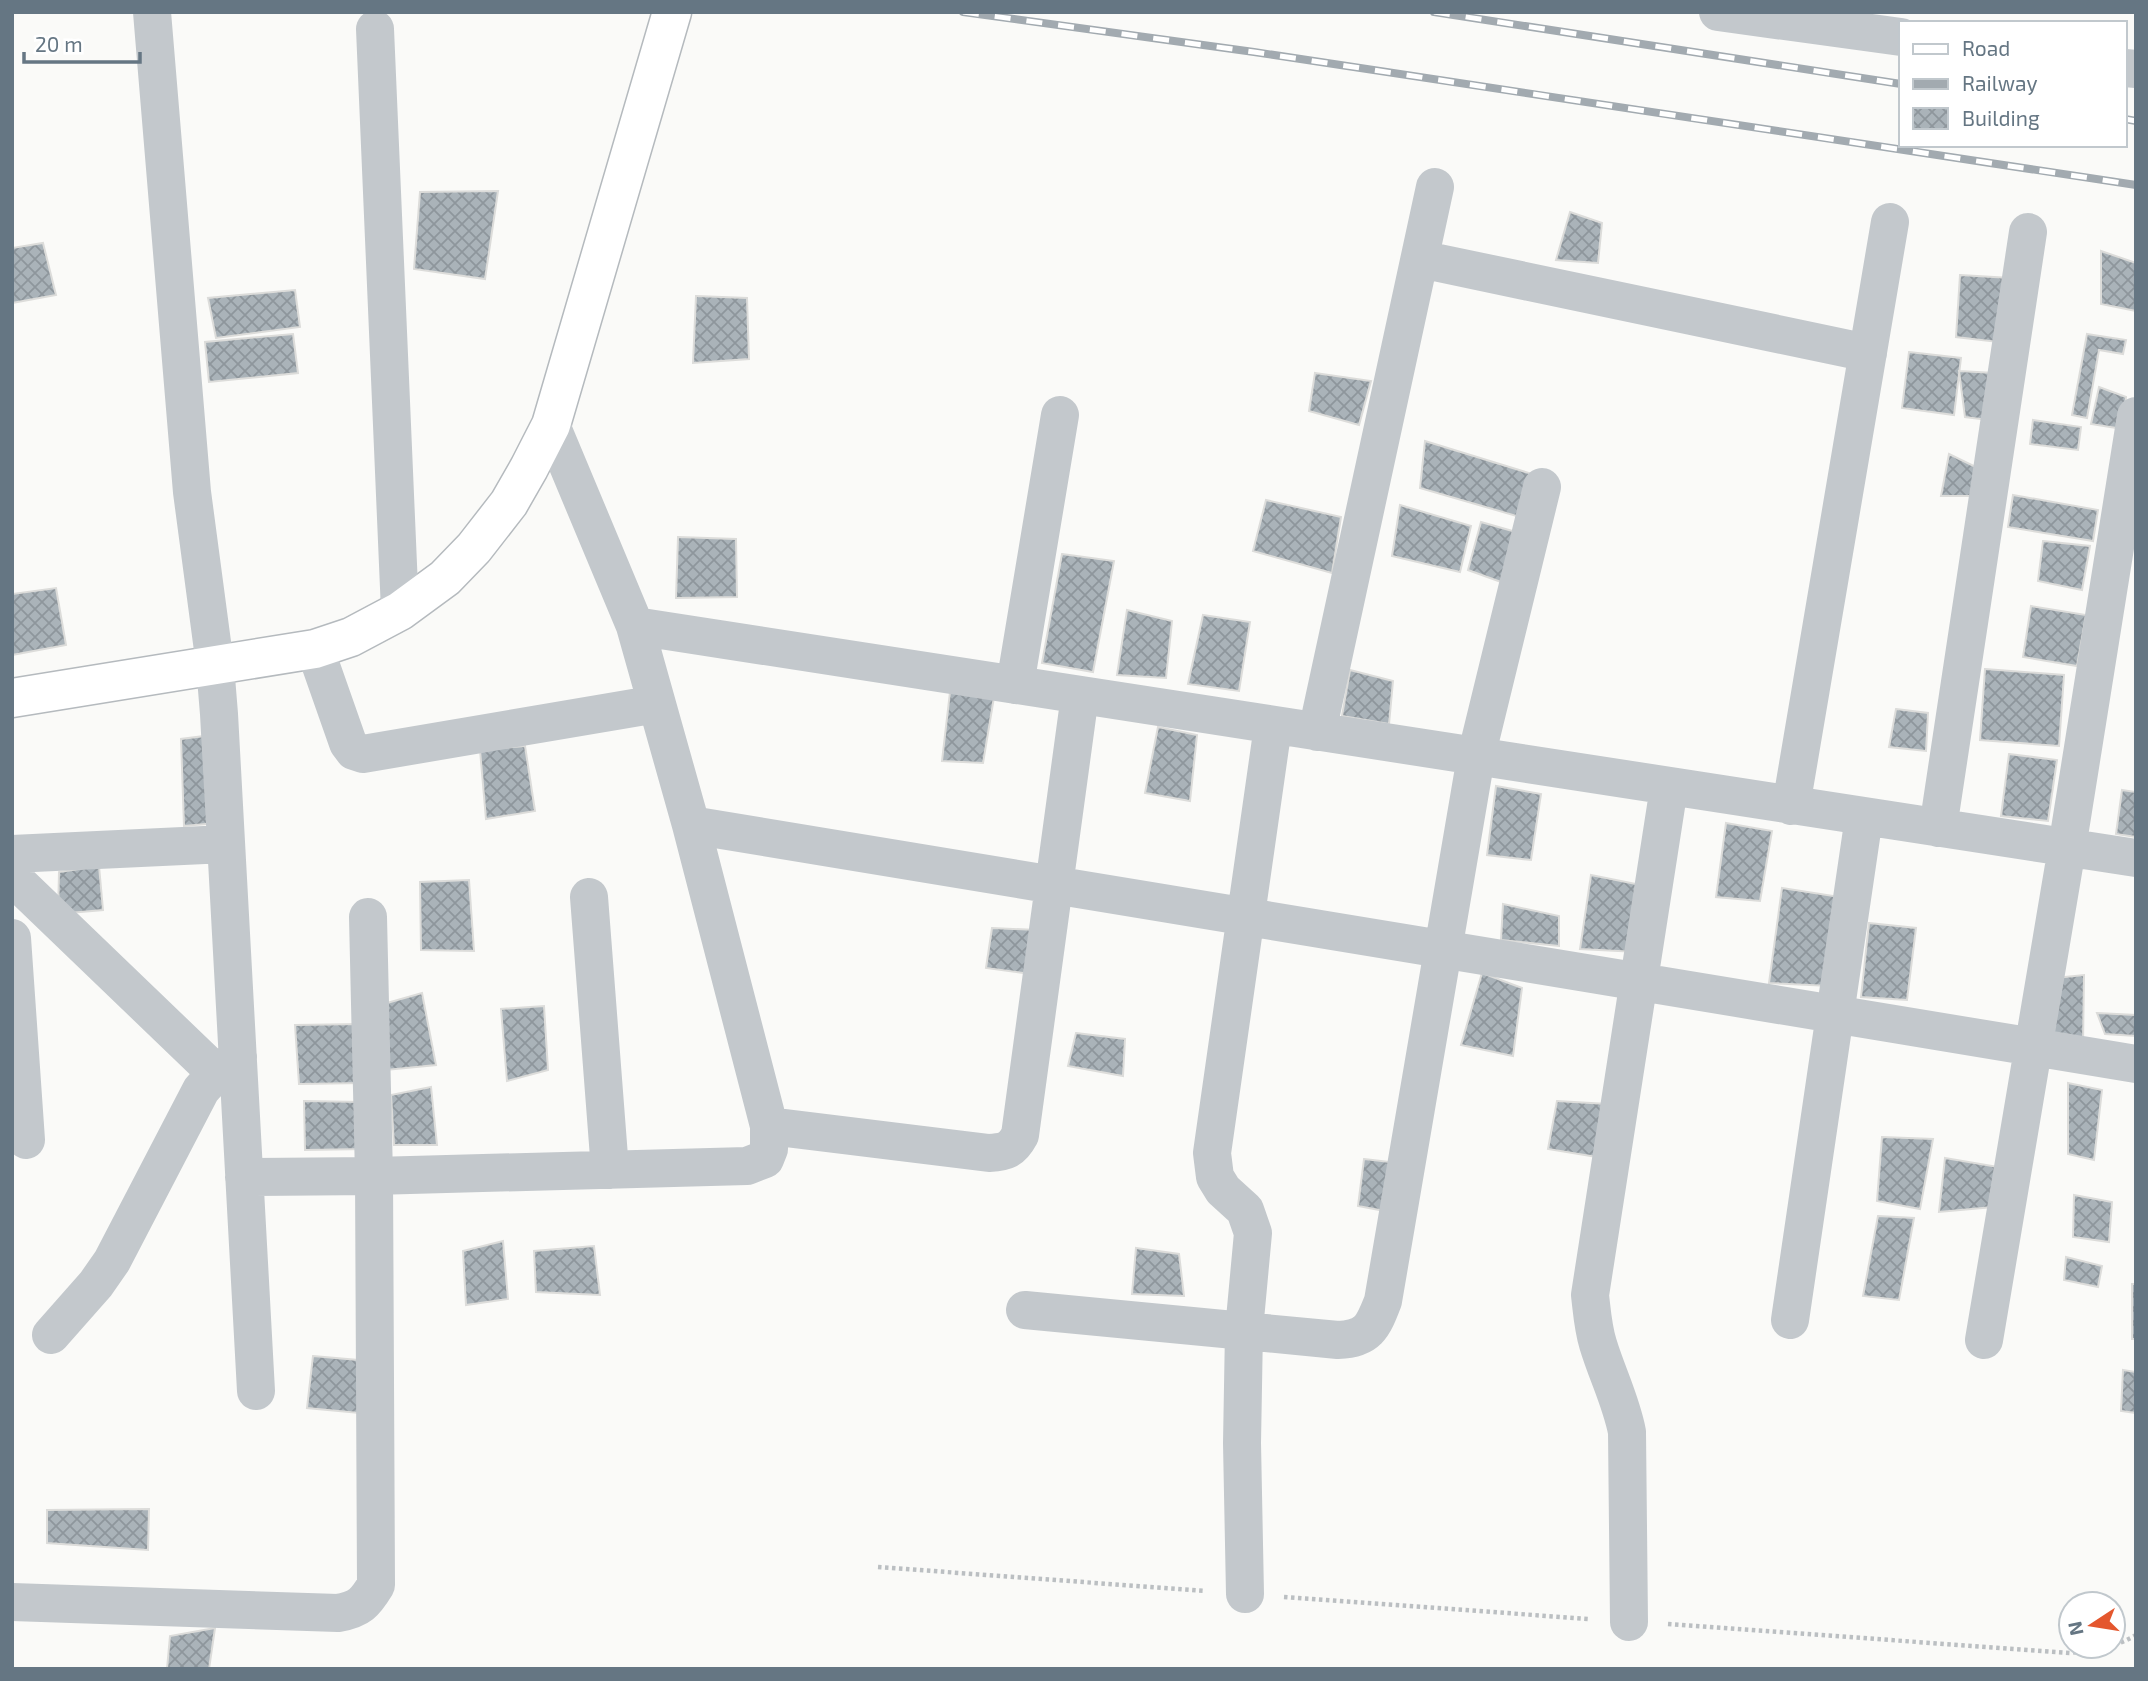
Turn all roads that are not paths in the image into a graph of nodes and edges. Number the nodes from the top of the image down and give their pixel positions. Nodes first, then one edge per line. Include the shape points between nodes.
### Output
1 (152, 12) edge
2 (672, 12) edge
3 (1718, 12) edge
4 (375, 29) dead end
5 (1899, 37) edge
6 (1435, 187) dead end
7 (1890, 222) dead end
8 (2028, 232) dead end
9 (1420, 259) junction
10 (1868, 354) junction
11 (1060, 415) dead end
12 (2136, 416) edge
13 (551, 425) junction
14 (1542, 487) dead end
15 (400, 611) junction
16 (635, 626) junction
17 (315, 649) junction
18 (215, 665) junction
19 (1015, 685) junction
20 (1080, 695) junction
21 (12, 698) edge
22 (657, 704) junction
23 (1273, 726) junction
24 (1317, 732) junction
25 (1476, 757) junction
26 (1669, 787) junction
27 (1791, 806) junction
28 (1864, 817) junction
29 (691, 825) junction
30 (1938, 828) junction
31 (226, 844) junction
32 (2067, 848) junction
33 (12, 855) edge
34 (2136, 858) edge
35 (12, 877) edge
36 (1054, 884) junction
37 (589, 897) dead end
38 (1248, 916) junction
39 (368, 917) dead end
40 (12, 938) edge
41 (1444, 949) junction
42 (1638, 981) junction
43 (1835, 1015) junction
44 (2033, 1046) junction
45 (2136, 1064) edge
46 (227, 1065) junction
47 (769, 1126) junction
48 (26, 1140) dead end
49 (610, 1170) junction
50 (374, 1176) junction
51 (244, 1177) junction
52 (1026, 1310) dead end
53 (1790, 1320) dead end
54 (1244, 1329) junction
55 (51, 1335) dead end
56 (1984, 1340) dead end
57 (256, 1391) dead end
58 (1245, 1594) road end
59 (12, 1602) edge
60 (1629, 1622) road end

1 - 18 street via 192,492
2 - 13 main road
3 - 5 street
4 - 15 street
6 - 9 street
7 - 10 street
8 - 30 street
9 - 10 street
9 - 24 street
10 - 27 street
11 - 19 street
12 - 32 street
13 - 15 main road via 509,503 474,548 445,578
13 - 16 street
14 - 25 street
15 - 17 main road via 351,637
16 - 19 street
16 - 22 street
17 - 18 main road
17 - 22 street via 348,743 363,754
18 - 21 main road
18 - 31 street
19 - 20 street
20 - 23 street
20 - 36 street
22 - 29 street
23 - 24 street
23 - 38 street
24 - 25 street
25 - 26 street
25 - 41 street
26 - 27 street
26 - 42 street
27 - 28 street
28 - 30 street
28 - 43 street
29 - 36 street
29 - 47 street
30 - 32 street
31 - 33 street
31 - 46 street
32 - 34 street
32 - 44 street
35 - 46 street
36 - 38 street
36 - 47 street via 1020,1135 1013,1148 989,1153
37 - 49 street
38 - 41 street
38 - 54 street via 1212,1153 1215,1177 1245,1210 1253,1233
39 - 50 street
40 - 48 street
41 - 42 street
41 - 54 street via 1383,1301 1374,1324 1363,1335 1338,1340
42 - 43 street
42 - 60 street via 1590,1295 1599,1347 1627,1432
43 - 44 street
43 - 53 street
44 - 45 street
44 - 56 street
46 - 51 street
46 - 55 street via 201,1090 112,1261
47 - 49 street via 769,1149 757,1164
49 - 50 street
50 - 51 street
50 - 59 street via 376,1584 366,1601 338,1614
51 - 57 street
52 - 54 street
54 - 58 street

